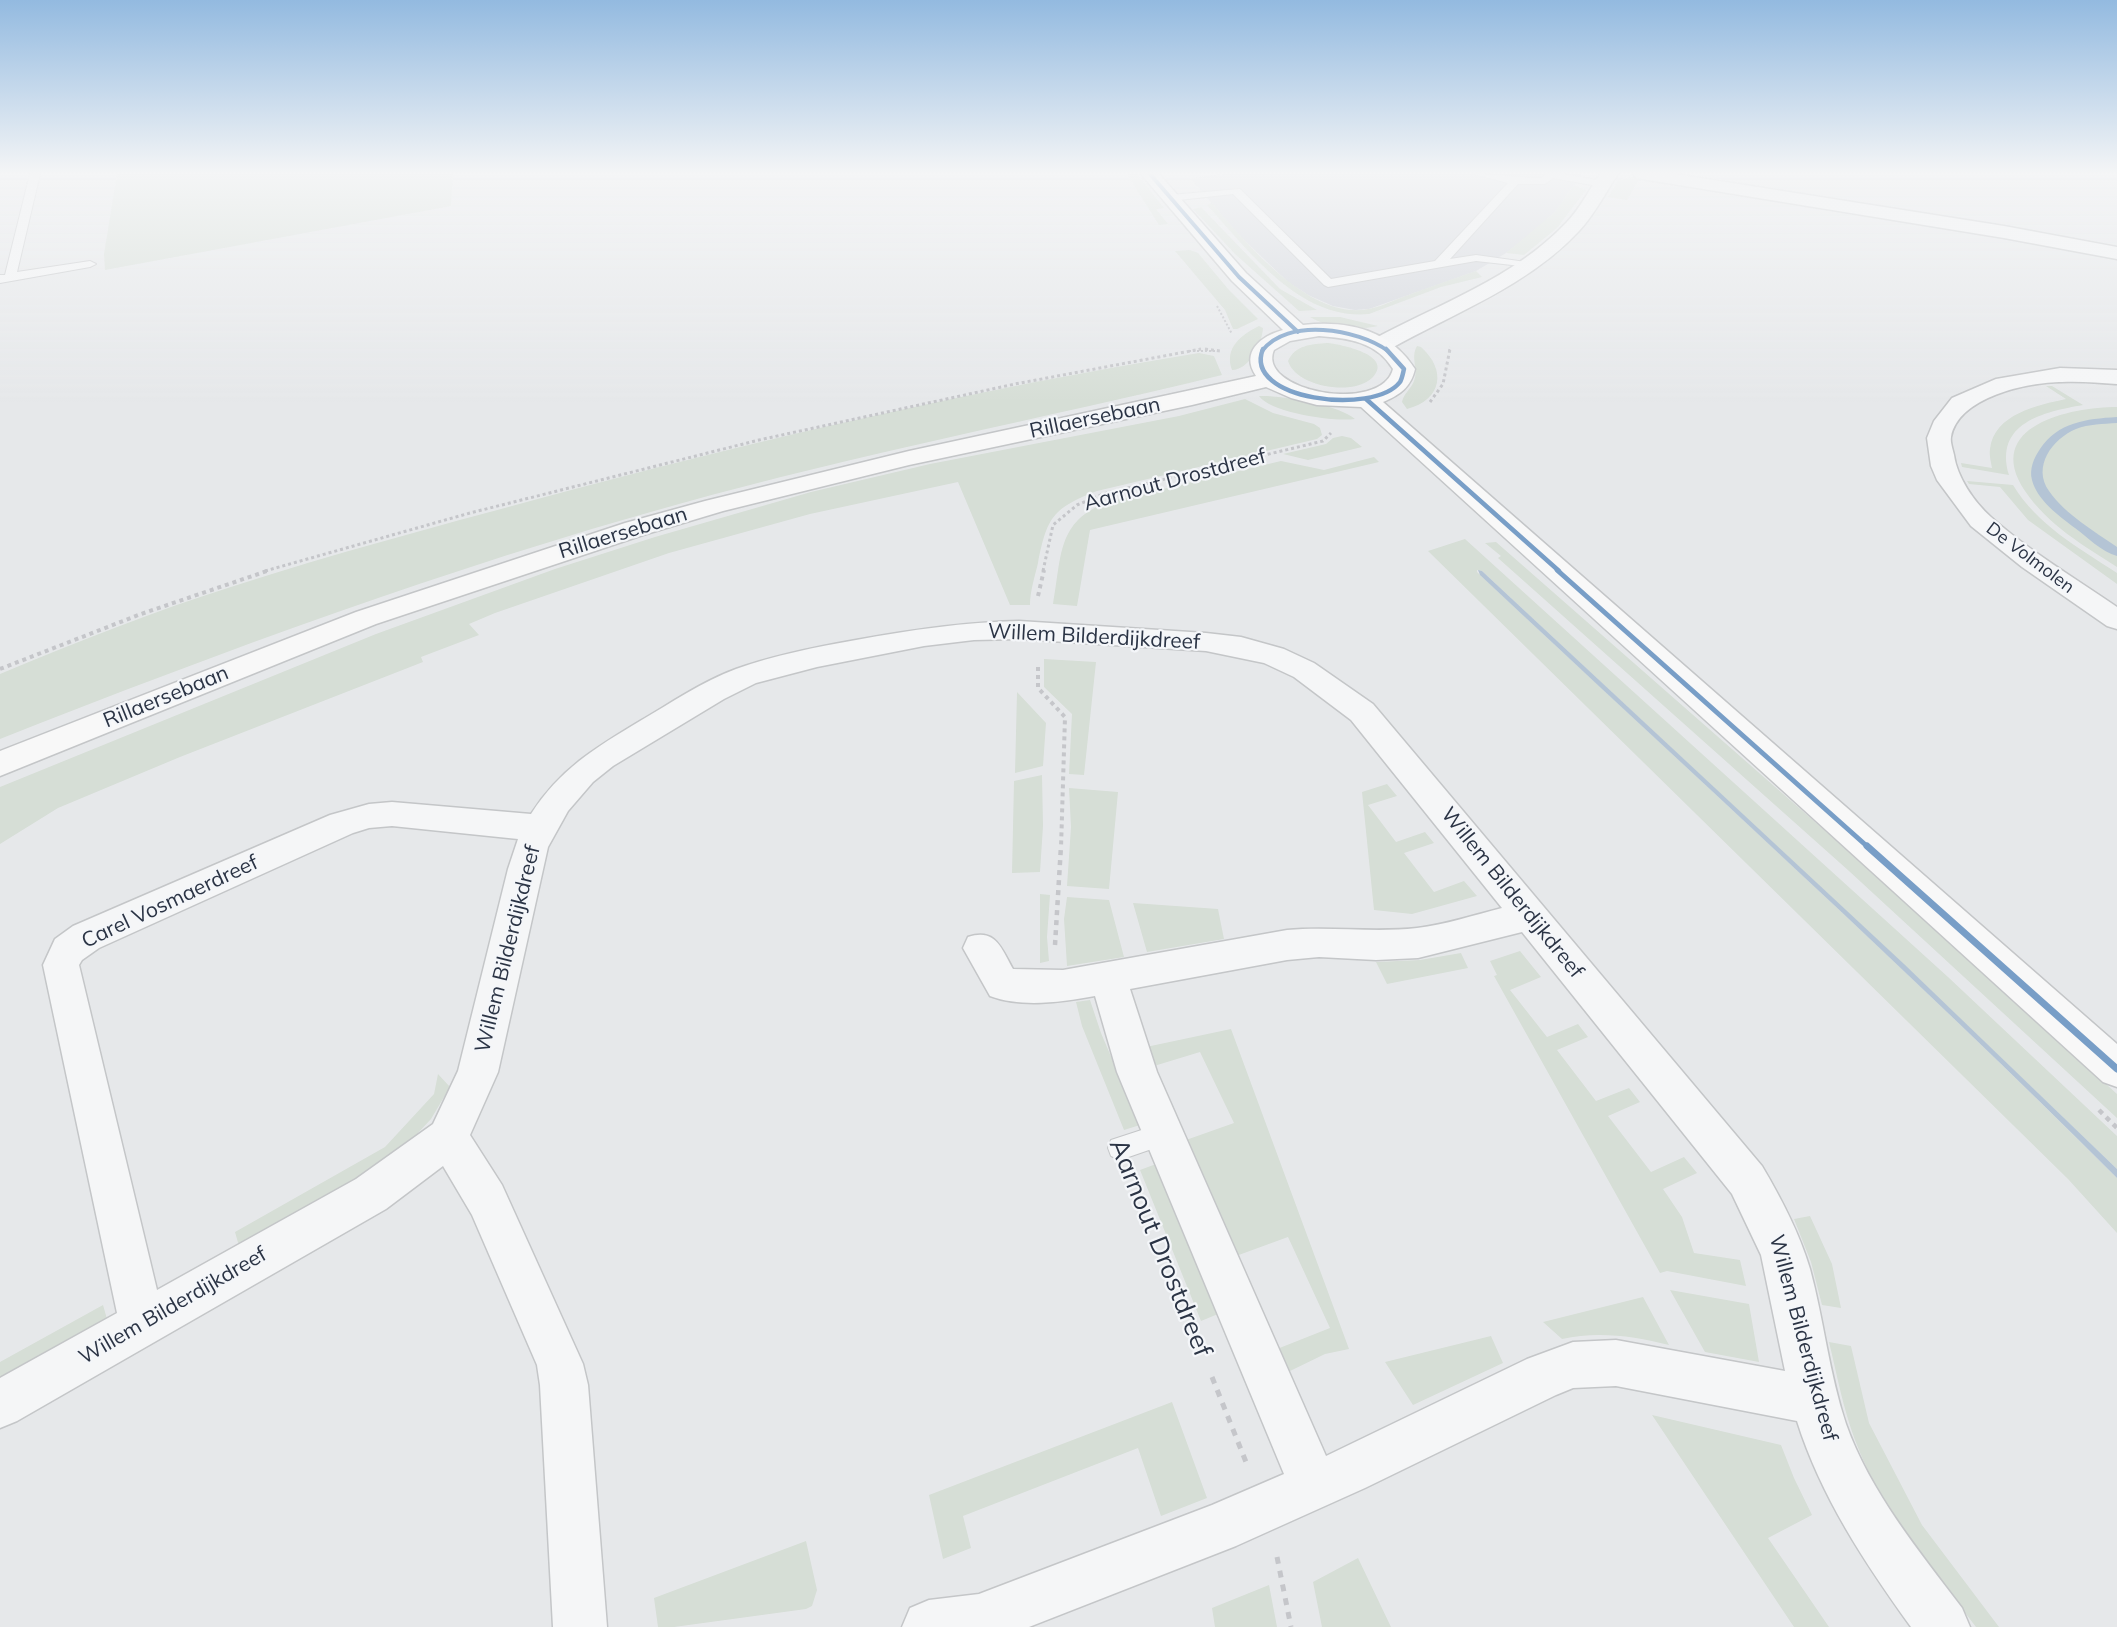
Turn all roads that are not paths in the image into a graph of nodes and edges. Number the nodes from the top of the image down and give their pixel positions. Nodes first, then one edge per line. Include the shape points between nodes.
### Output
1 (13, 250) edge
2 (1215, 250) edge
3 (1295, 250) edge
4 (1452, 250) edge
5 (1544, 250) edge
6 (2098, 250) edge
7 (2117, 253) edge
8 (90, 264) dead end
9 (1438, 265) junction
10 (1526, 265) junction
11 (5, 278) edge
12 (1298, 332) junction
13 (1382, 344) junction
14 (2117, 378) edge
15 (1270, 380) junction
16 (1366, 399) junction
17 (2117, 620) edge
18 (0, 764) edge
19 (540, 828) junction
20 (1530, 916) junction
21 (981, 948) dead end
22 (1108, 978) junction
23 (2117, 1069) edge
24 (1163, 1134) junction
25 (448, 1138) junction
26 (1120, 1148) dead end
27 (142, 1324) junction
28 (1816, 1401) junction
29 (0, 1404) edge
30 (1314, 1486) junction
31 (580, 1627) edge
32 (929, 1627) edge
33 (1943, 1627) edge

1 - 11 lane
2 - 12 street
3 - 9 lane via 1328,283
4 - 9 lane
5 - 10 street
6 - 7 street
8 - 11 lane
9 - 10 lane via 1476,258
10 - 13 street
12 - 13 street via 1342,332
12 - 15 street via 1266,345 1260,356 1261,368
13 - 16 street via 1397,356 1404,369 1400,382 1387,392
14 - 17 street, De Volmolen via 2060,375 2004,384 1960,403 1939,438 1949,480 1980,521
15 - 16 street via 1312,398
15 - 18 street, Rillaersebaan via 909,458 634,529 366,618
16 - 23 street
19 - 20 street, Willem Bilderdijkdreef via 556,802 602,758 713,692 785,664 974,631 1038,631 1218,644 1274,656 1304,670 1362,712
19 - 25 street, Willem Bilderdijkdreef via 525,870 478,1072
19 - 27 street, Carel Vosmaerdreef via 392,814 369,816 342,824 96,933 68,950 62,964
20 - 22 street via 1418,943 1319,942
20 - 28 street, Willem Bilderdijkdreef via 1747,1180 1773,1227 1787,1266
21 - 22 street via 1003,985 1063,986
22 - 24 street, Aarnout Drostdreef via 1137,1072
24 - 26 lane
24 - 30 street, Aarnout Drostdreef
25 - 27 street, Willem Bilderdijkdreef via 371,1194
25 - 31 street via 487,1200 560,1364
27 - 29 street, Willem Bilderdijkdreef
28 - 30 street via 1616,1363 1573,1365
28 - 33 street, Willem Bilderdijkdreef via 1830,1445 1868,1522
30 - 32 street via 979,1620

